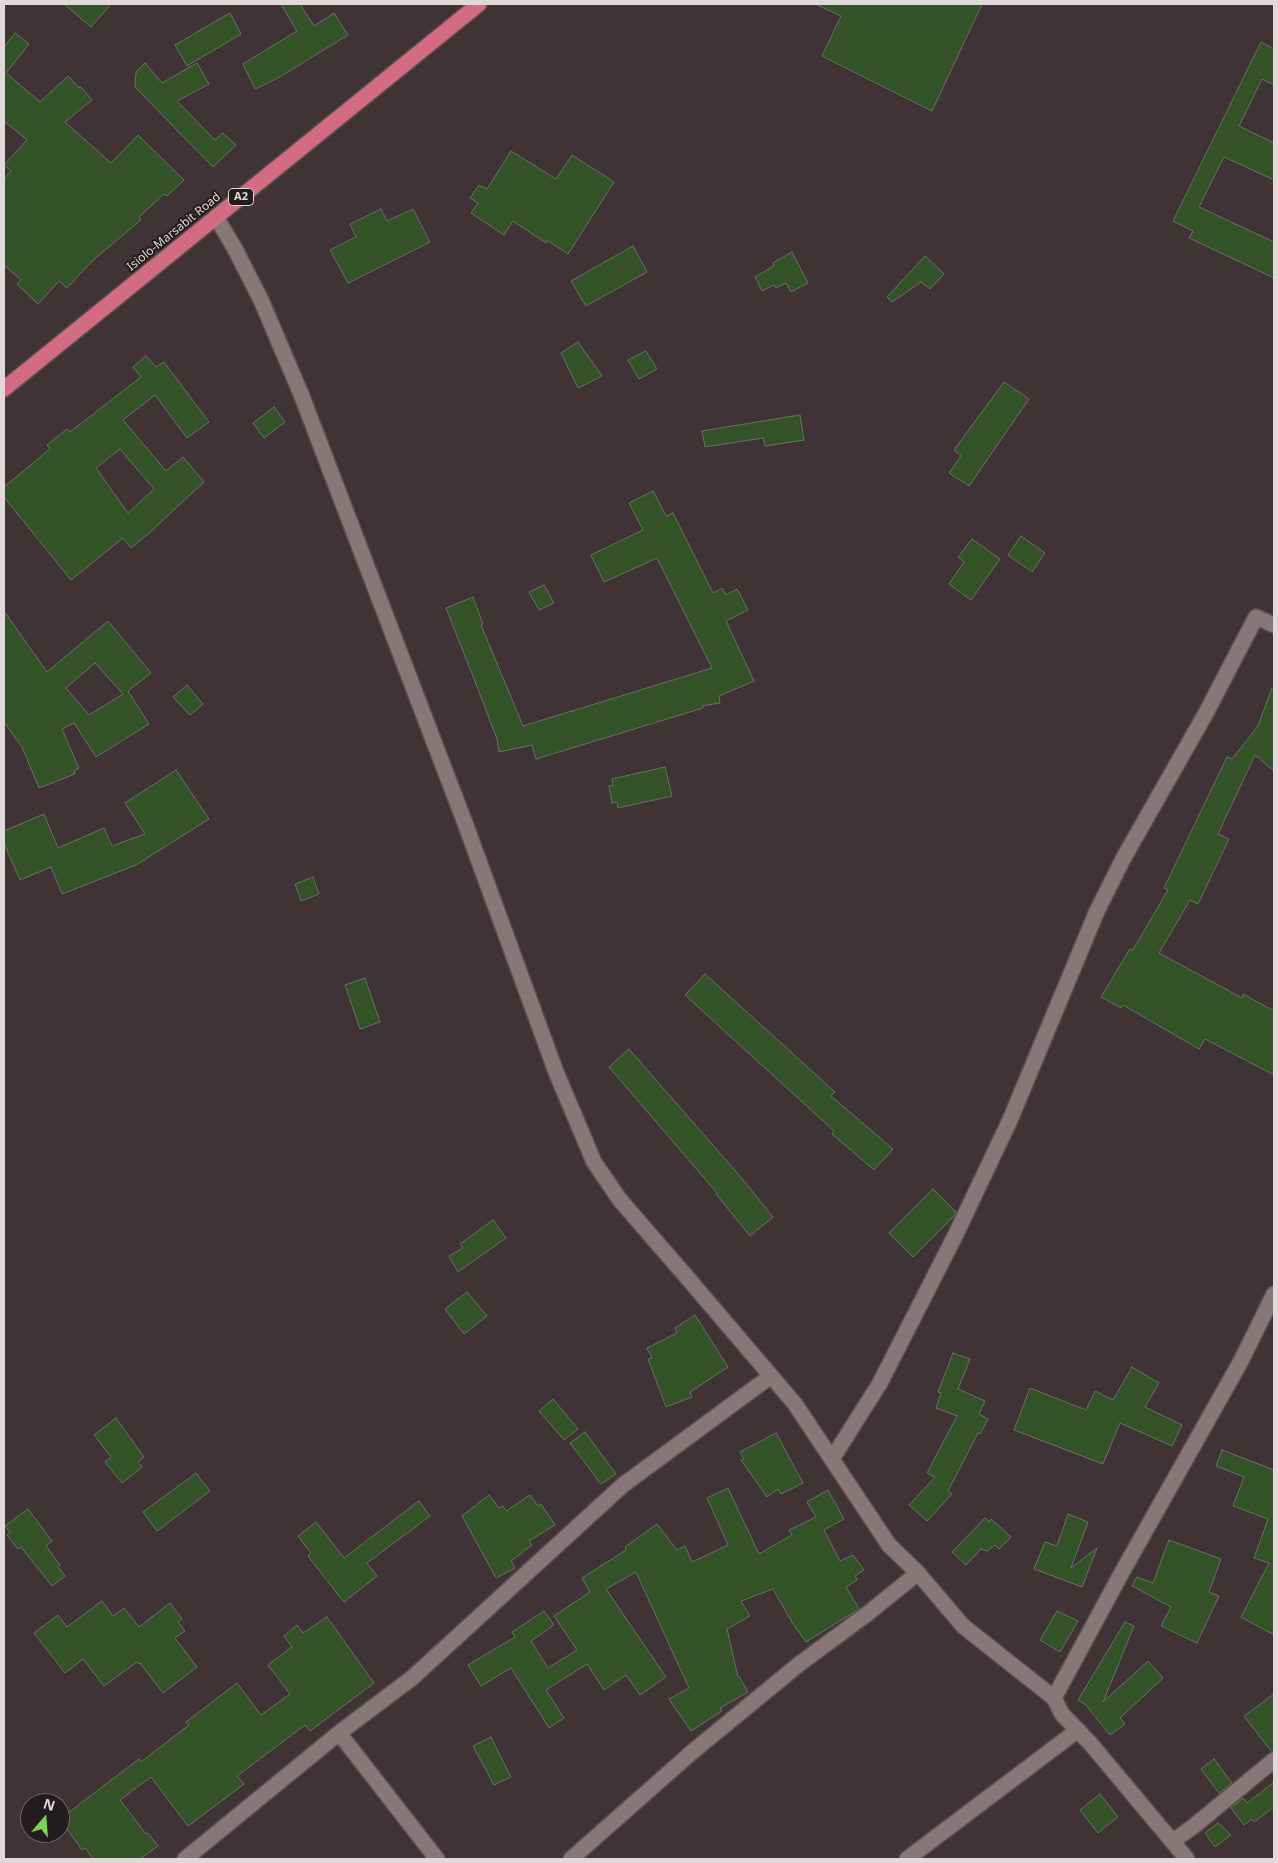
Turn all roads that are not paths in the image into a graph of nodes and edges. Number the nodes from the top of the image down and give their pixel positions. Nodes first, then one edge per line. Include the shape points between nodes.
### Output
1 (479, 4) edge
2 (216, 217) junction
3 (4, 389) edge
4 (1274, 625) edge
5 (1274, 1294) edge
6 (771, 1376) junction
7 (832, 1459) junction
8 (918, 1573) junction
9 (1054, 1698) junction
10 (1078, 1730) junction
11 (339, 1734) junction
12 (1274, 1760) edge
13 (1173, 1841) junction
14 (186, 1859) edge
15 (437, 1859) edge
16 (570, 1859) edge
17 (907, 1859) edge
18 (1187, 1859) edge

1 - 2 highway, Isiolo-Marsabit Road / A2
2 - 3 highway, Isiolo-Marsabit Road / A2
2 - 6 street via 261,300 301,394 556,1072 594,1162 620,1200
4 - 7 street via 1256,618 1122,859 1010,1120 955,1236 880,1383
5 - 9 street via 1241,1361
6 - 7 street via 795,1404
6 - 11 street via 623,1485 412,1678
7 - 8 street via 889,1545
8 - 9 street via 963,1626
8 - 16 street via 790,1671
9 - 10 street via 1062,1714
10 - 13 street
10 - 17 street
11 - 14 street
11 - 15 street
12 - 13 street
13 - 18 street

